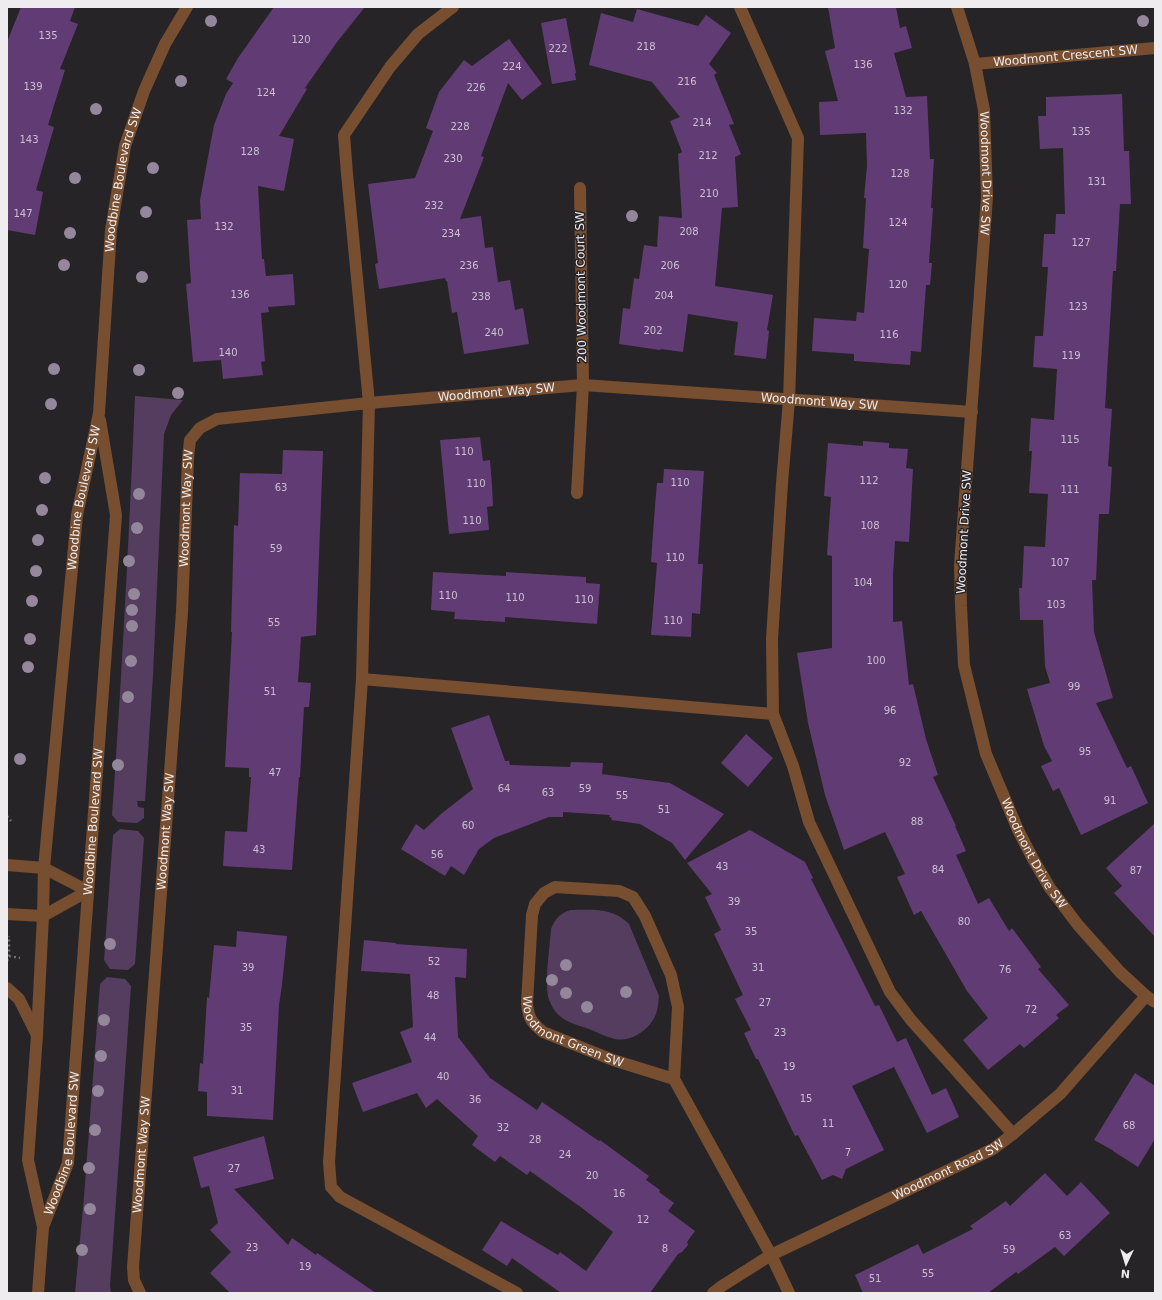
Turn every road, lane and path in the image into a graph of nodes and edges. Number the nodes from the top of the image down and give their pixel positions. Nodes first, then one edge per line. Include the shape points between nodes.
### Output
1 (187, 7) edge
2 (453, 7) edge
3 (740, 7) edge
4 (957, 7) edge
5 (1155, 48) edge
6 (975, 64) junction
7 (580, 188) dead end
8 (583, 385) junction
9 (789, 400) junction
10 (369, 403) junction
11 (972, 412) junction
12 (99, 413) junction
13 (577, 493) dead end
14 (362, 680) junction
15 (773, 714) junction
16 (7, 816) edge
17 (11, 820) dead end
18 (7, 865) edge
19 (44, 868) junction
20 (88, 891) junction
21 (7, 914) edge
22 (44, 916) junction
23 (9, 933) dead end
24 (9, 956) junction
25 (20, 958) dead end
26 (7, 961) edge
27 (7, 988) edge
28 (1150, 999) edge
29 (37, 1035) junction
30 (674, 1079) junction
31 (1013, 1134) junction
32 (43, 1227) junction
33 (771, 1255) junction
34 (38, 1293) edge
35 (140, 1293) edge
36 (517, 1293) edge
37 (713, 1293) edge
38 (789, 1293) edge

1 - 12 street, Woodbine Boulevard SW via 156,64 125,146 110,230
2 - 10 street via 418,34 390,67 344,135
3 - 9 street via 798,138
4 - 6 street, Woodmont Drive SW
5 - 6 street, Woodmont Crescent SW
6 - 11 street, Woodmont Drive SW via 984,110 987,197
7 - 8 street, 200 Woodmont Court SW
8 - 9 street, Woodmont Way SW
8 - 10 street, Woodmont Way SW
8 - 13 street, 200 Woodmont Court SW
9 - 11 street, Woodmont Way SW
9 - 15 street via 772,639
10 - 14 street
10 - 35 street, Woodmont Way SW via 217,419 200,428 190,440 182,612 133,1267 134,1280
11 - 28 street, Woodmont Drive SW via 960,565 961,606 964,665 986,754 1018,830 1050,888 1099,950
12 - 19 street, Woodbine Boulevard SW via 77,515
12 - 20 street, Woodbine Boulevard SW via 116,515
14 - 15 street
14 - 36 street via 329,1162 331,1187 340,1197
15 - 31 street via 793,766 809,822 890,992 911,1020
16 - 17 path
18 - 19 street
19 - 20 street
19 - 22 street, Woodbine Boulevard SW
20 - 22 street
20 - 32 street, Woodbine Boulevard SW via 68,1163
21 - 22 street
22 - 29 street, Woodbine Boulevard SW
23 - 24 path
24 - 25 path
24 - 26 path
27 - 29 street via 19,999
28 - 31 street, Woodmont Road SW via 1060,1094
29 - 32 street, Woodbine Boulevard SW via 28,1160
30 - 30 street, Woodmont Green SW via 613,1060 543,1032 534,1025 528,1014 527,1003 532,915 535,904 544,893 555,887 619,891 633,897 645,916 671,975 678,1007
30 - 33 street
31 - 33 street, Woodmont Road SW via 993,1149
32 - 34 street, Woodbine Boulevard SW
33 - 37 street, Woodmont Road SW
33 - 38 street

